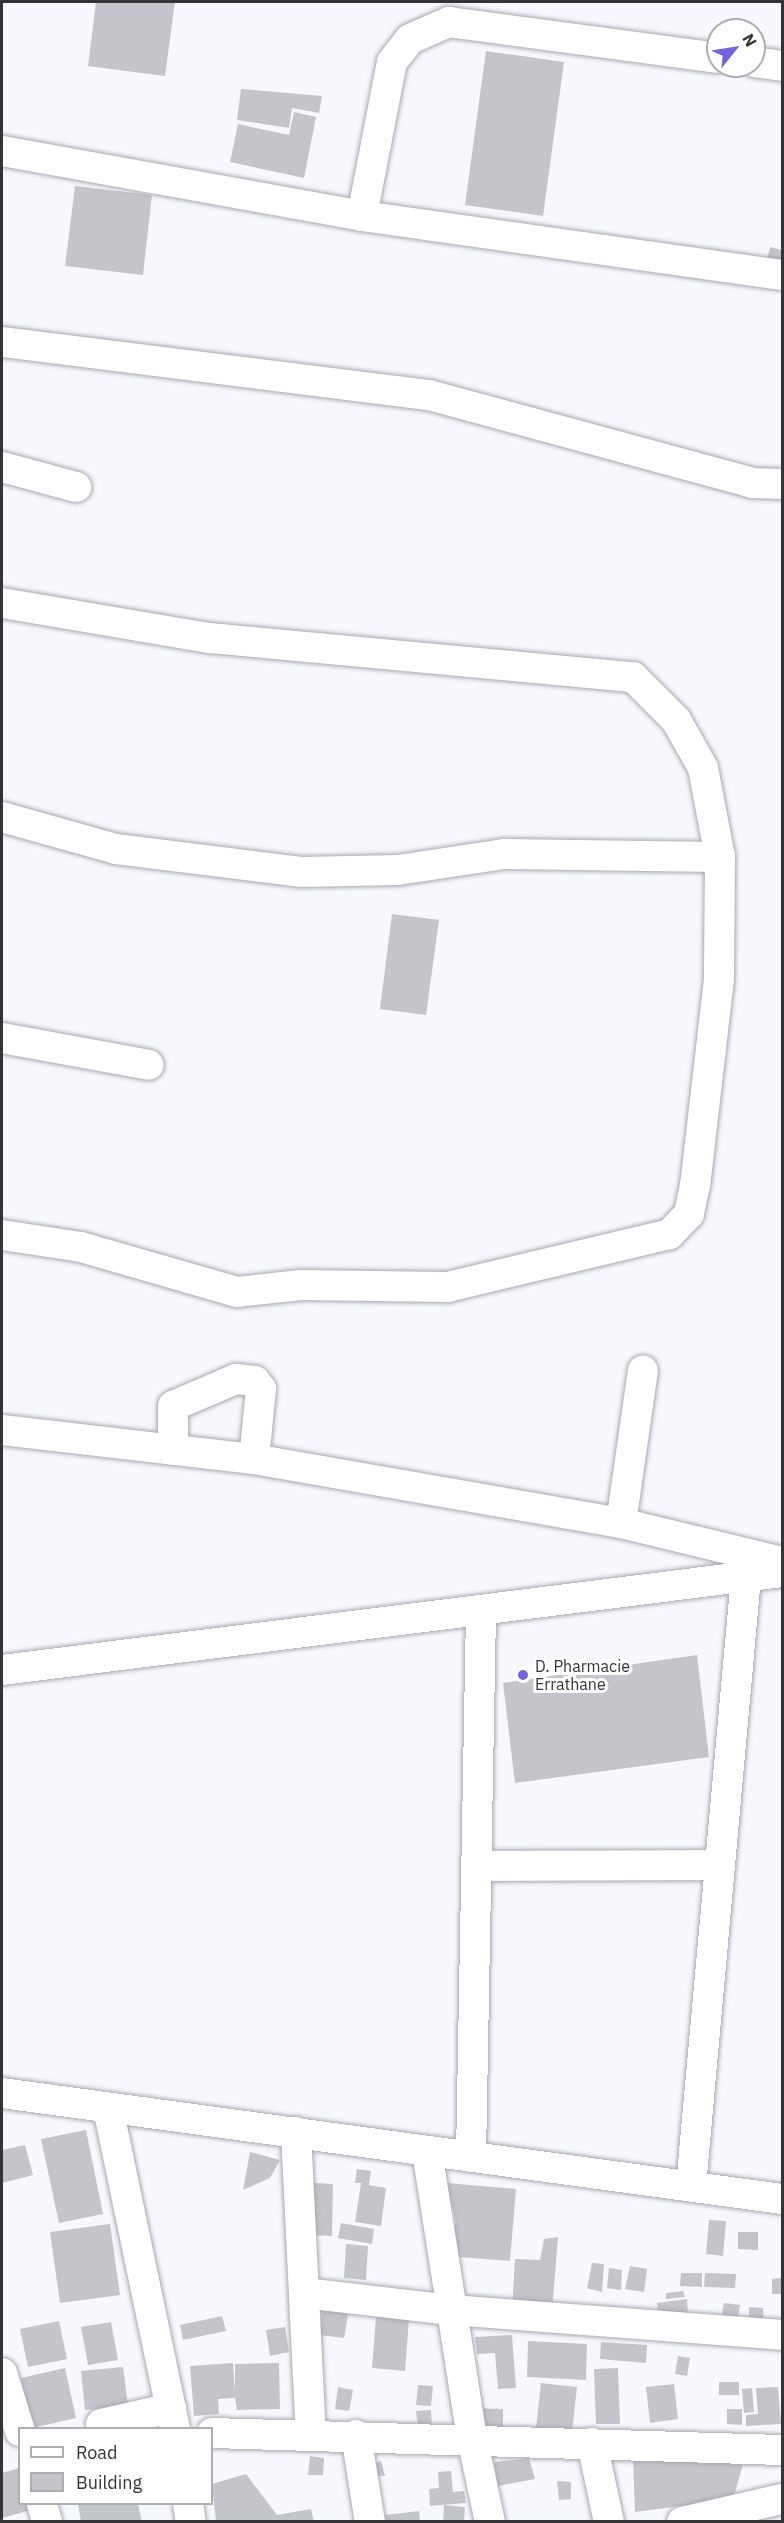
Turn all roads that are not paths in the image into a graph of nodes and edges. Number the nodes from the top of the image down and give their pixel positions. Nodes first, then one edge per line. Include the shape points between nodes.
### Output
1 (706, 56) edge
2 (766, 64) edge
3 (783, 66) edge
4 (2, 151) edge
5 (362, 216) junction
6 (783, 275) edge
7 (2, 342) edge
8 (2, 467) edge
9 (783, 484) edge
10 (76, 487) dead end
11 (2, 603) edge
12 (2, 817) edge
13 (720, 857) junction
14 (2, 1038) edge
15 (149, 1065) dead end
16 (2, 1235) edge
17 (643, 1371) dead end
18 (2, 1430) edge
19 (173, 1450) junction
20 (254, 1459) junction
21 (621, 1523) junction
22 (783, 1562) edge
23 (783, 1572) edge
24 (746, 1577) junction
25 (481, 1610) junction
26 (2, 1670) edge
27 (720, 1865) junction
28 (476, 1866) junction
29 (2, 2093) edge
30 (108, 2108) junction
31 (296, 2132) junction
32 (427, 2151) junction
33 (471, 2157) junction
34 (691, 2186) junction
35 (783, 2199) edge
36 (304, 2293) junction
37 (452, 2310) junction
38 (783, 2335) edge
39 (2, 2373) edge
40 (173, 2418) edge
41 (101, 2424) dead end
42 (19, 2427) edge
43 (213, 2433) edge
44 (311, 2435) junction
45 (356, 2435) junction
46 (472, 2438) junction
47 (592, 2443) junction
48 (783, 2450) edge
49 (783, 2499) edge
50 (42, 2505) edge
51 (188, 2505) edge
52 (47, 2522) edge
53 (191, 2522) edge
54 (370, 2522) edge
55 (490, 2522) edge
56 (609, 2522) edge
57 (682, 2522) edge

1 - 5 street via 449,22 410,39 392,62
2 - 3 street
4 - 5 street
5 - 6 street
7 - 9 street via 429,395 752,483
8 - 10 street
11 - 13 street via 210,638 633,677 676,720 703,768
12 - 13 street via 116,849 301,873 398,870 504,854
13 - 16 street via 718,979 695,1185 689,1214 670,1234 448,1287 301,1285 237,1292 81,1247
14 - 15 street
17 - 21 street
18 - 19 street
19 - 20 street
19 - 20 street via 173,1406 236,1379 255,1381 261,1389
20 - 21 street
21 - 22 street
23 - 24 street
24 - 25 street
24 - 27 street
25 - 26 street
25 - 28 street
27 - 28 street
27 - 34 street
28 - 33 street
29 - 30 street
30 - 31 street
30 - 40 street
31 - 32 street
31 - 36 street
32 - 33 street
32 - 37 street
33 - 34 street
34 - 35 street
36 - 37 street
36 - 44 street
37 - 38 street
37 - 46 street
39 - 42 street
40 - 41 street
43 - 44 street
44 - 45 street
45 - 46 street
45 - 54 street
46 - 47 street
46 - 55 street
47 - 48 street
47 - 56 street
49 - 57 street
50 - 52 street
51 - 53 street

